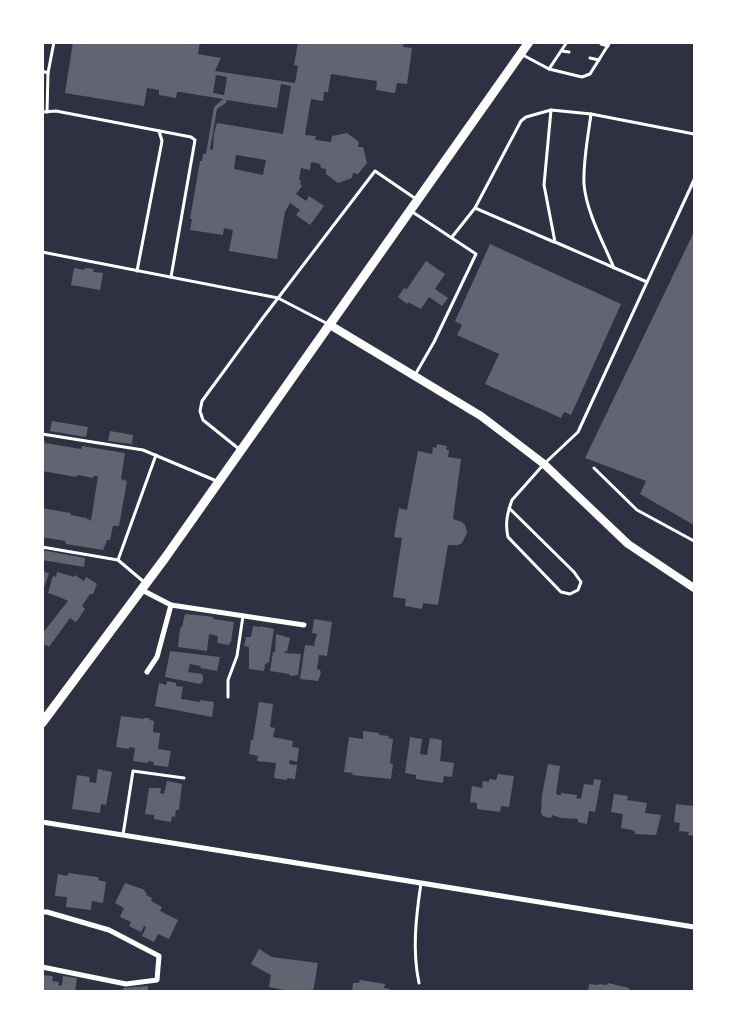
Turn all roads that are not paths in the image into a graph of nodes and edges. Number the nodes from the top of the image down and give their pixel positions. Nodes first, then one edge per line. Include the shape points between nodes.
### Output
1 (54, 42) edge
2 (529, 42) edge
3 (567, 42) edge
4 (601, 44) edge
5 (609, 44) edge
6 (562, 50) junction
7 (568, 52) dead end
8 (521, 54) junction
9 (590, 58) dead end
10 (599, 60) junction
11 (549, 69) junction
12 (42, 72) edge
13 (48, 73) junction
14 (551, 110) junction
15 (47, 112) junction
16 (590, 114) junction
17 (42, 115) edge
18 (160, 131) junction
19 (694, 134) edge
20 (694, 180) edge
21 (418, 200) junction
22 (475, 208) junction
23 (411, 210) junction
24 (452, 237) junction
25 (555, 242) junction
26 (42, 252) edge
27 (614, 268) junction
28 (137, 271) junction
29 (171, 277) junction
30 (647, 282) junction
31 (278, 298) junction
32 (330, 326) junction
33 (414, 376) junction
34 (42, 434) edge
35 (241, 451) junction
36 (156, 455) junction
37 (544, 464) junction
38 (594, 468) dead end
39 (219, 482) junction
40 (509, 508) junction
41 (694, 541) edge
42 (42, 547) edge
43 (118, 560) junction
44 (144, 587) junction
45 (694, 588) edge
46 (171, 605) junction
47 (243, 616) junction
48 (304, 624) dead end
49 (147, 672) dead end
50 (228, 698) dead end
51 (42, 723) edge
52 (184, 778) dead end
53 (42, 822) edge
54 (123, 835) junction
55 (421, 883) junction
56 (42, 912) edge
57 (694, 928) edge
58 (42, 967) edge
59 (419, 983) dead end

1 - 13 lane
2 - 8 main road
3 - 6 lane
4 - 5 lane
5 - 10 lane
6 - 7 lane
6 - 11 lane
8 - 11 lane
8 - 21 main road
9 - 10 lane
10 - 11 lane via 590,74 582,77
12 - 13 lane
13 - 15 lane
14 - 16 lane
14 - 22 lane via 521,121
14 - 25 lane via 544,185
15 - 17 lane
15 - 18 lane
16 - 19 lane
16 - 27 lane via 584,185 592,217
18 - 28 lane via 162,141
18 - 29 lane via 195,140
20 - 30 lane
21 - 23 main road
21 - 31 lane via 375,171
22 - 24 lane
22 - 25 lane
23 - 24 lane
23 - 32 main road
24 - 33 lane via 476,254
25 - 27 lane
26 - 28 lane
27 - 30 lane
28 - 29 lane
29 - 31 lane
30 - 37 lane via 578,432
31 - 32 lane
31 - 35 lane via 202,401 200,412 203,420
32 - 33 street
32 - 35 main road
33 - 37 street via 481,416
34 - 36 lane
35 - 39 main road
36 - 39 lane
36 - 43 lane
37 - 40 lane via 512,500
37 - 45 street via 628,544
38 - 41 lane via 637,510
39 - 44 main road
40 - 40 lane via 508,538 561,592 570,594 578,590 581,582 574,572
42 - 43 lane
43 - 44 lane
44 - 46 street
44 - 51 main road
46 - 47 street
46 - 49 street via 158,653
47 - 48 street
47 - 50 lane via 237,656 228,680
52 - 54 lane via 133,771
53 - 54 street
54 - 55 street
55 - 57 street
55 - 59 lane via 415,940
56 - 58 street via 109,930 159,956 157,980 126,984

